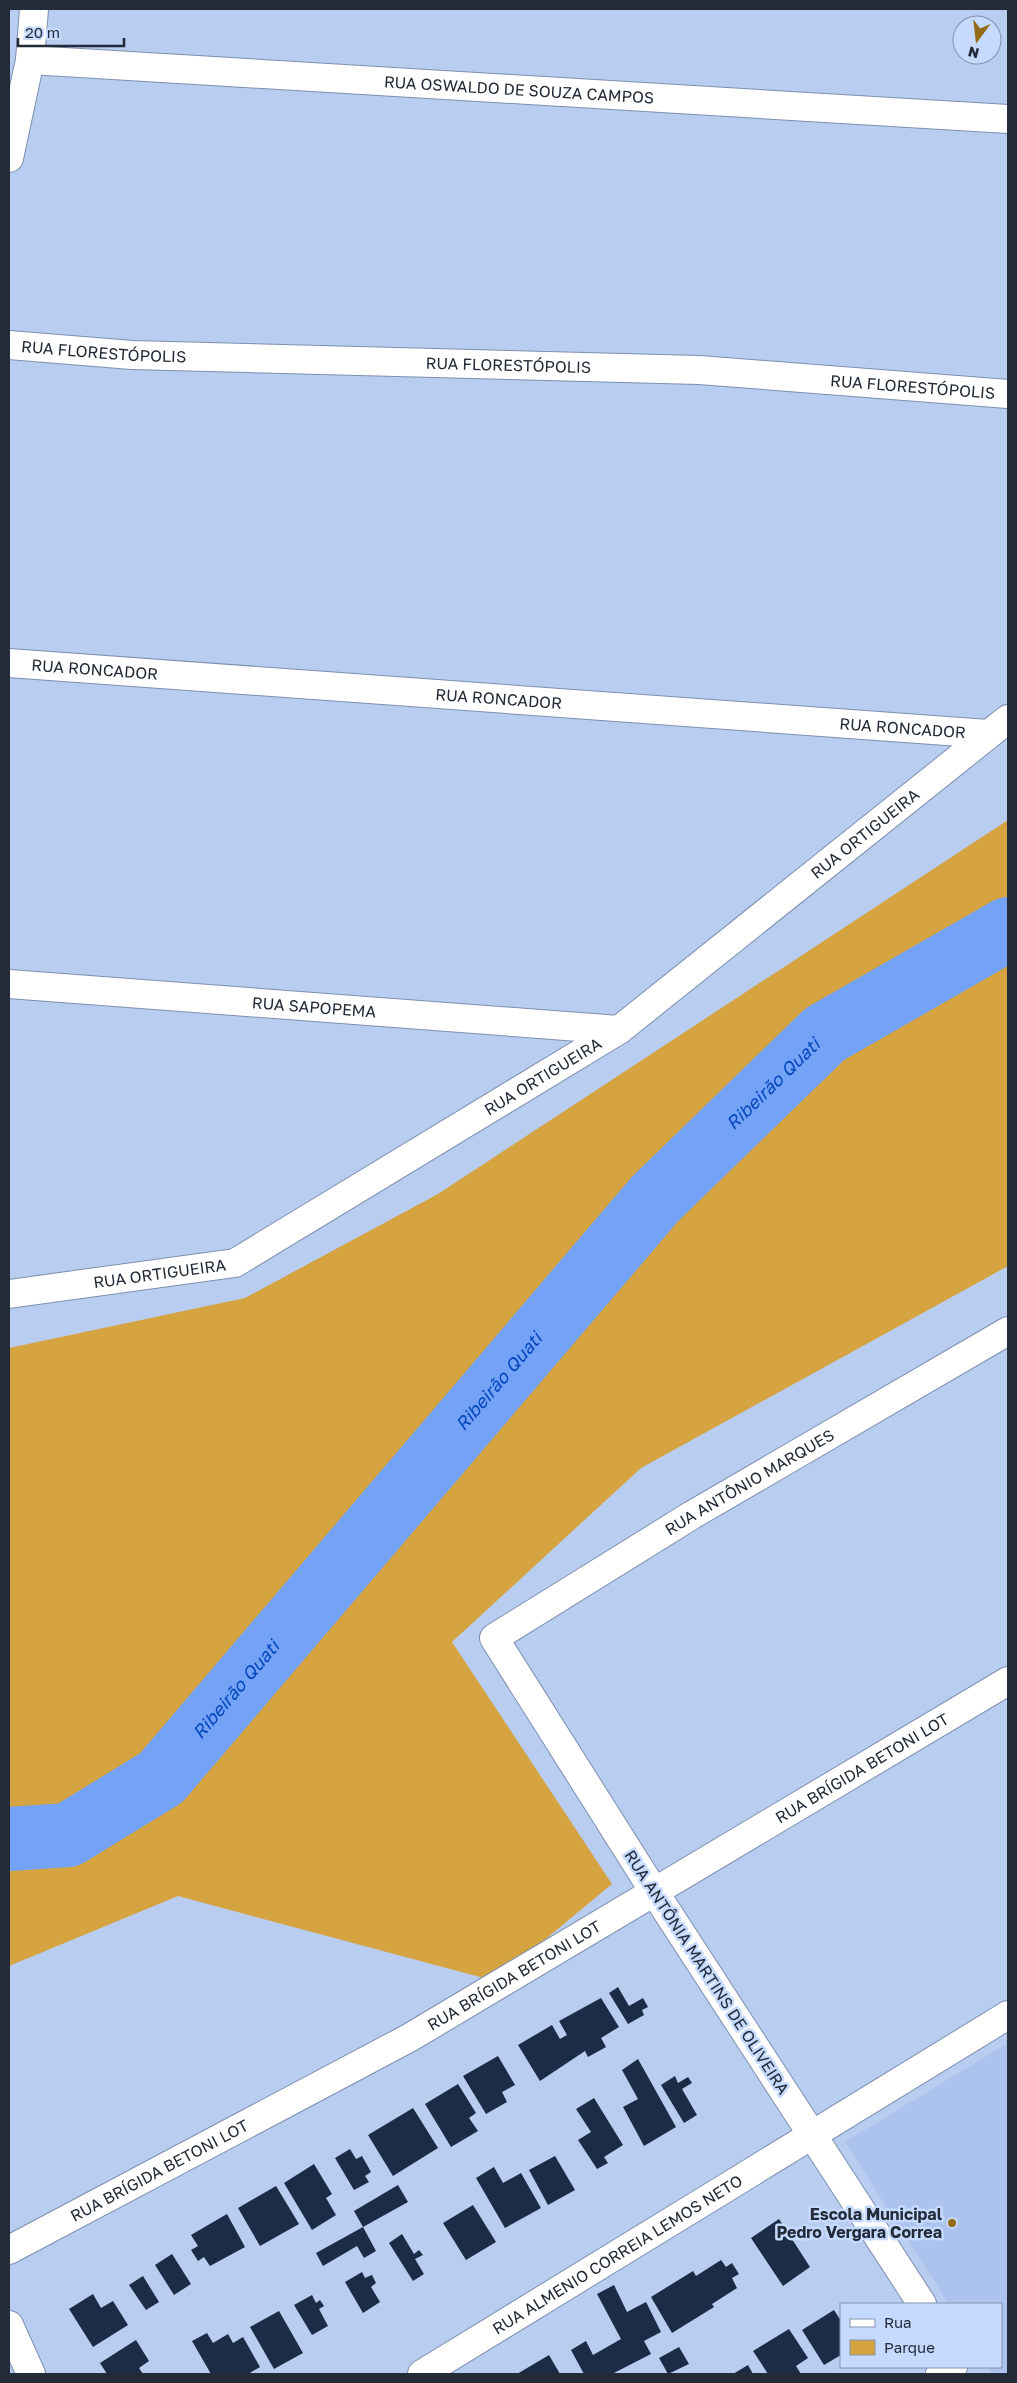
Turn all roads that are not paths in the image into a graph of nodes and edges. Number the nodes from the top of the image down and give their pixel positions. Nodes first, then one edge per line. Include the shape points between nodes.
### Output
1 (34, 9) edge
2 (30, 60) junction
3 (1008, 118) edge
4 (9, 158) edge
5 (9, 345) edge
6 (1008, 394) edge
7 (9, 663) edge
8 (998, 726) edge
9 (9, 984) edge
10 (619, 1030) junction
11 (9, 1294) edge
12 (1008, 1330) edge
13 (494, 1638) joint
14 (1008, 1681) edge
15 (655, 1893) junction
16 (1008, 2015) edge
17 (812, 2136) junction
18 (9, 2250) edge
19 (921, 2303) edge
20 (9, 2324) edge
21 (951, 2368) edge
22 (31, 2374) edge
23 (422, 2374) edge
24 (940, 2374) edge

1 - 2 street
2 - 3 street, RUA OSWALDO DE SOUZA CAMPOS
2 - 4 street
5 - 6 street, RUA FLORESTÓPOLIS via 142,355 699,370
7 - 8 street, RUA RONCADOR
8 - 10 street, RUA ORTIGUEIRA
9 - 10 street, RUA SAPOPEMA
10 - 11 street, RUA ORTIGUEIRA via 235,1263
12 - 13 street, RUA ANTÔNIO MARQUES via 692,1515
13 - 15 street, RUA ANTÔNIA MARTINS DE OLIVEIRA
14 - 15 street, RUA BRÍGIDA BETONI LOT
15 - 17 street, RUA ANTÔNIA MARTINS DE OLIVEIRA
15 - 18 street, RUA BRÍGIDA BETONI LOT via 409,2038
16 - 17 street, RUA ALMENIO CORREIA LEMOS NETO
17 - 19 street, RUA ANTÔNIA MARTINS DE OLIVEIRA
17 - 23 street, RUA ALMENIO CORREIA LEMOS NETO
20 - 22 street
21 - 24 street

